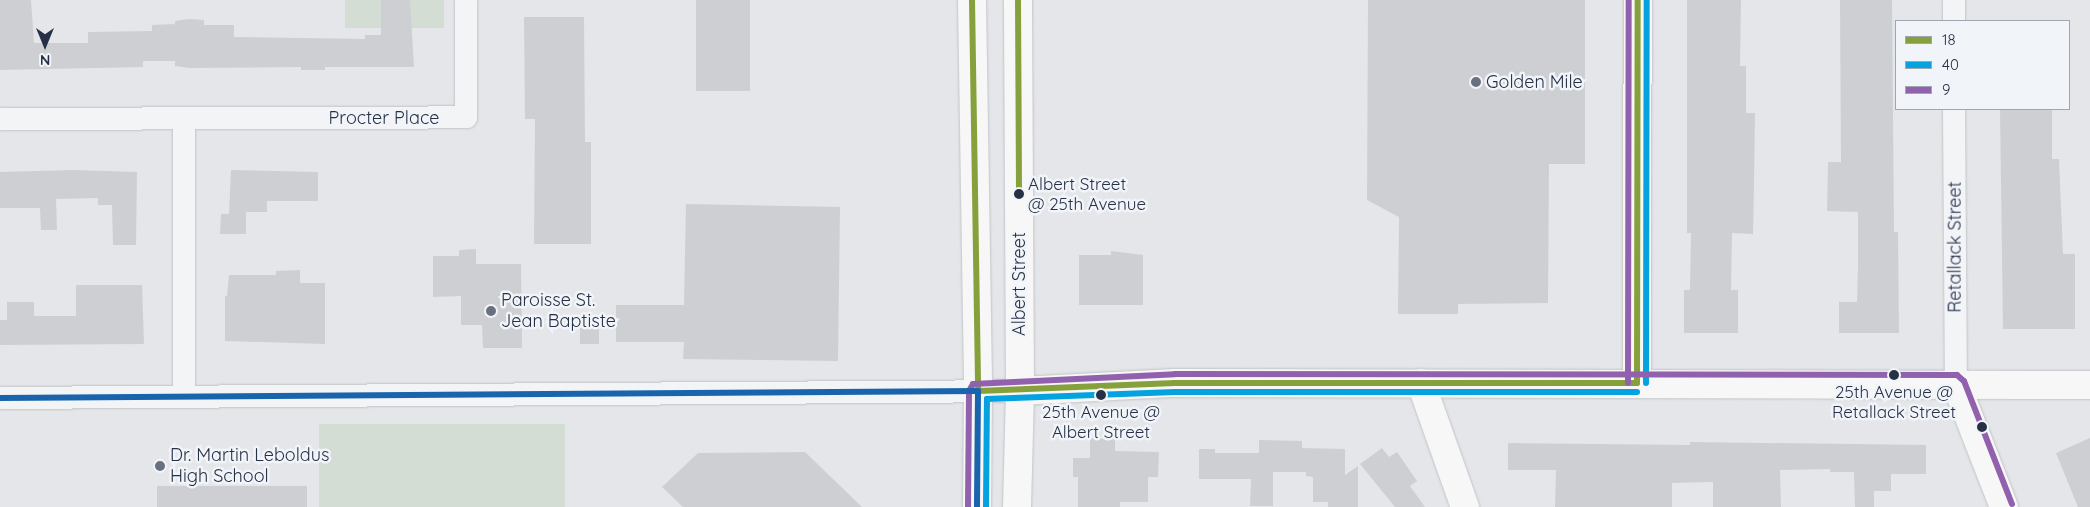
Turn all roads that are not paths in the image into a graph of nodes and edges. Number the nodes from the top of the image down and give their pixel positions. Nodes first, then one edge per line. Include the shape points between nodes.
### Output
1 (466, 0) edge
2 (972, 0) edge
3 (1018, 0) edge
4 (1638, 0) edge
5 (1954, 0) edge
6 (1954, 20) edge
7 (1954, 110) edge
8 (0, 119) edge
9 (184, 119) junction
10 (1421, 383) junction
11 (1637, 383) junction
12 (1956, 384) junction
13 (2090, 385) edge
14 (978, 391) junction
15 (1020, 391) junction
16 (184, 397) junction
17 (0, 398) edge
18 (976, 507) edge
19 (1017, 507) edge
20 (1465, 507) edge
21 (2004, 507) edge

1 - 9 street, Procter Place via 466,117
2 - 14 street
3 - 15 street, Albert Street
4 - 11 street
5 - 6 street
7 - 12 street, Retallack Street
8 - 9 street, Procter Place
9 - 16 street
10 - 11 street
10 - 15 street via 1175,383
10 - 20 street
11 - 12 street
12 - 13 street
12 - 21 street
14 - 15 street
14 - 16 street
14 - 18 street
15 - 19 street, Albert Street
16 - 17 street

